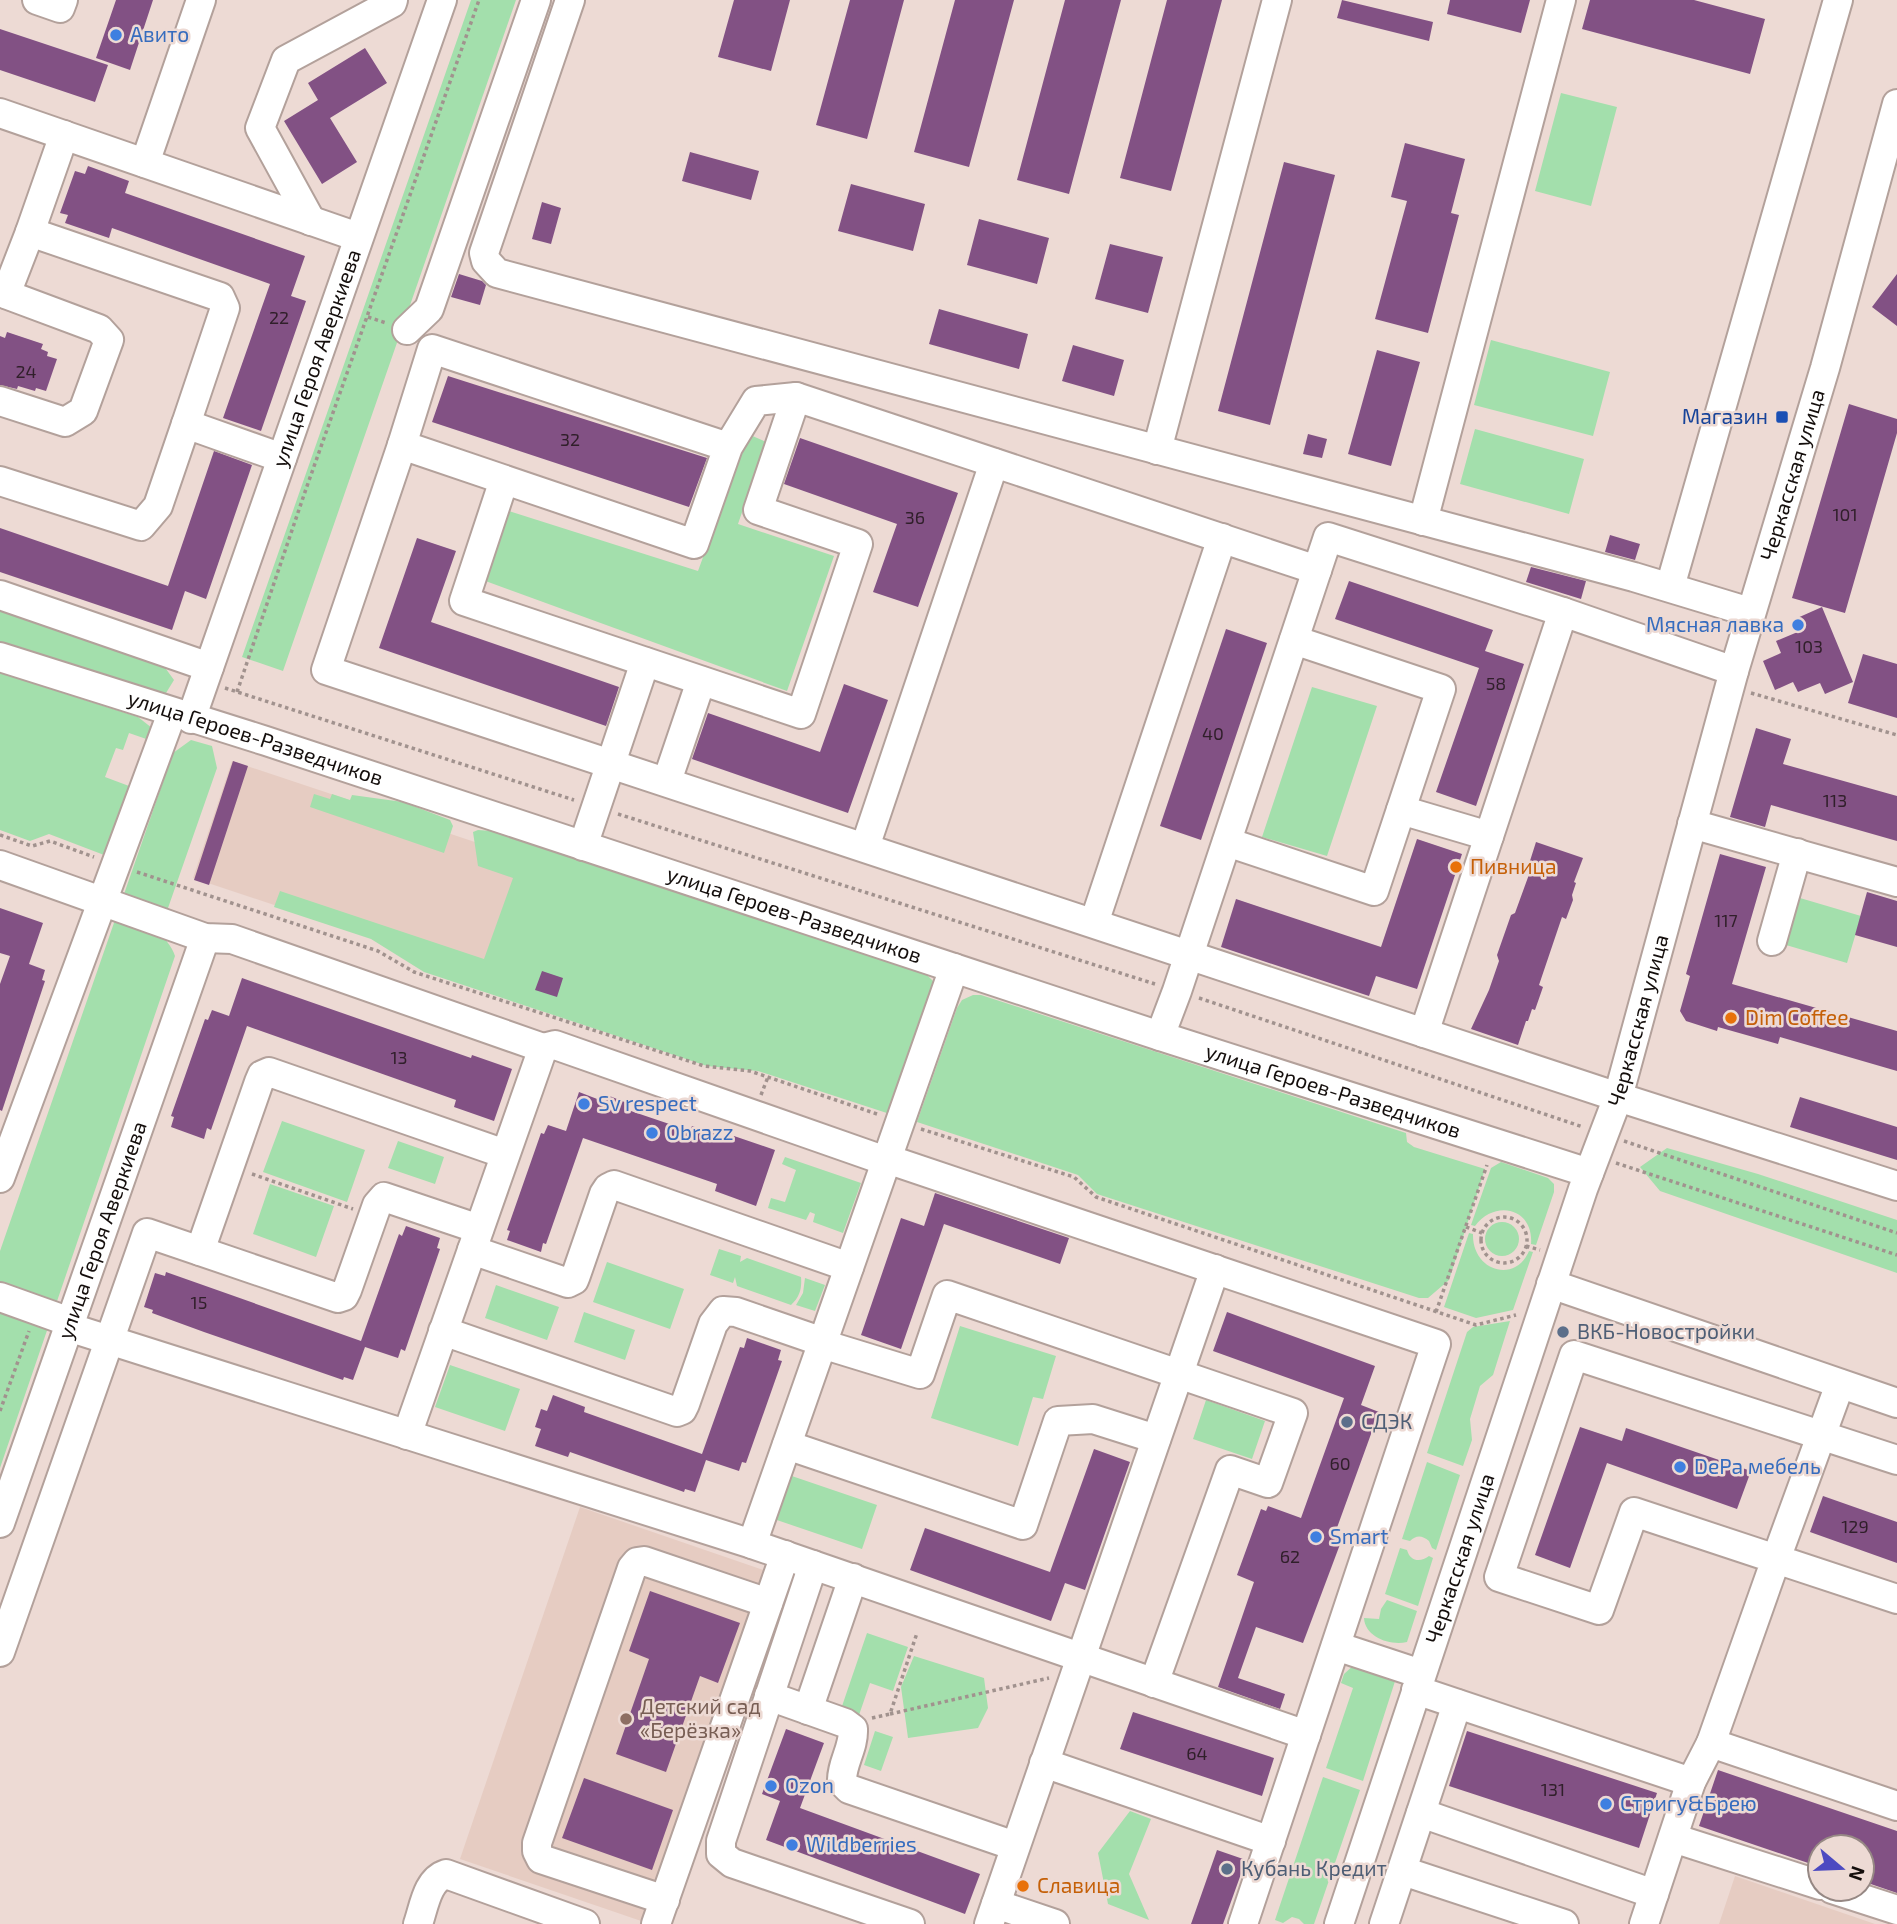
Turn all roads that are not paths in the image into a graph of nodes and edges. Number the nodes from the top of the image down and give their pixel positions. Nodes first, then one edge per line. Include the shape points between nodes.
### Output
1 (37, 0) edge
2 (63, 0) edge
3 (201, 0) edge
4 (393, 0) edge
5 (442, 0) edge
6 (536, 0) edge
7 (570, 0) edge
8 (1277, 0) edge
9 (1561, 0) edge
10 (1838, 0) edge
11 (1897, 104) edge
12 (0, 113) edge
13 (64, 135) junction
14 (145, 163) junction
15 (311, 221) junction
16 (30, 232) junction
17 (358, 237) junction
18 (447, 259) junction
19 (486, 261) junction
20 (3, 293) edge
21 (407, 330) dead end
22 (796, 397) junction
23 (0, 401) edge
24 (186, 424) junction
25 (402, 445) junction
26 (728, 447) junction
27 (1157, 450) junction
28 (282, 458) junction
29 (994, 463) junction
30 (504, 480) junction
31 (0, 481) edge
32 (1423, 521) junction
33 (1222, 538) junction
34 (1317, 570) junction
35 (1670, 587) junction
36 (0, 595) edge
37 (1743, 610) dead end
38 (1563, 612) junction
39 (1294, 640) junction
40 (0, 657) edge
41 (645, 662) junction
42 (206, 674) junction
43 (701, 681) junction
44 (1740, 681) junction
45 (181, 716) junction
46 (610, 763) junction
47 (667, 781) junction
48 (1401, 810) junction
49 (1692, 824) junction
50 (1489, 836) junction
51 (1227, 842) junction
52 (583, 846) junction
53 (865, 847) junction
54 (1802, 855) junction
55 (1897, 864) edge
56 (0, 865) edge
57 (1897, 882) edge
58 (103, 901) junction
59 (1094, 923) junction
60 (205, 938) junction
61 (1772, 941) dead end
62 (1189, 955) junction
63 (954, 968) junction
64 (1424, 1033) junction
65 (1160, 1036) junction
66 (543, 1048) junction
67 (1618, 1097) junction
68 (8, 1129) edge
69 (505, 1154) junction
70 (887, 1160) junction
71 (1589, 1173) junction
72 (0, 1178) edge
73 (1897, 1186) edge
74 (107, 1219) junction
75 (147, 1233) junction
76 (475, 1240) junction
77 (200, 1251) junction
78 (849, 1267) junction
79 (1214, 1269) junction
80 (1551, 1284) junction
81 (0, 1297) edge
82 (69, 1325) junction
83 (443, 1331) junction
84 (109, 1342) junction
85 (823, 1343) junction
86 (1178, 1373) junction
87 (1840, 1384) junction
88 (1897, 1403) edge
89 (407, 1435) junction
90 (1821, 1435) junction
91 (1156, 1439) junction
92 (787, 1445) junction
93 (1897, 1460) edge
94 (0, 1523) edge
95 (752, 1544) junction
96 (785, 1555) junction
97 (1776, 1559) junction
98 (813, 1565) junction
99 (853, 1578) junction
100 (1897, 1599) edge
101 (768, 1603) junction
102 (1336, 1646) junction
103 (0, 1652) edge
104 (1080, 1657) junction
105 (1419, 1682) junction
106 (1154, 1683) junction
107 (769, 1696) junction
108 (1457, 1704) junction
109 (808, 1710) junction
110 (1306, 1735) junction
111 (1711, 1743) junction
112 (1044, 1763) junction
113 (1691, 1782) junction
114 (1897, 1806) edge
115 (1421, 1814) junction
116 (1673, 1838) junction
117 (1271, 1841) junction
118 (1365, 1843) junction
119 (1016, 1846) junction
120 (1404, 1865) junction
121 (1806, 1881) edge
122 (1654, 1894) junction
123 (1875, 1903) edge
124 (1897, 1910) edge
125 (660, 1912) edge
126 (992, 1914) edge
127 (418, 1924) edge
128 (584, 1924) edge
129 (910, 1924) edge
130 (1055, 1924) edge
131 (1243, 1924) edge
132 (1339, 1924) edge
133 (1384, 1924) edge
134 (1564, 1924) edge
135 (1644, 1924) edge

1 - 2 street via 60,8
3 - 14 street
4 - 15 street via 286,60 260,128
5 - 17 street, улица Героя Аверкиева
6 - 18 street
7 - 19 street via 484,253
8 - 27 street
9 - 32 street
10 - 35 street
11 - 44 street, Черкасская улица
12 - 13 street
13 - 14 street
13 - 16 street
14 - 15 street
15 - 17 street
16 - 20 street
16 - 24 street via 220,297 225,308
17 - 28 street, улица Героя Аверкиева
18 - 19 street via 463,264
18 - 21 street via 429,309
19 - 27 street via 497,273
20 - 23 street via 99,329 108,340 83,411 65,422
22 - 26 street via 756,401
22 - 29 street
22 - 43 street via 758,510 858,544 850,568 801,714
24 - 28 street
24 - 31 street via 158,506 141,526
25 - 26 street via 432,349
25 - 30 street
25 - 46 street via 326,670
26 - 30 street via 694,544
27 - 32 street
28 - 42 street, улица Героя Аверкиева
29 - 33 street
29 - 53 street
30 - 41 street via 464,601
32 - 35 street
33 - 34 street
33 - 59 street
34 - 38 street via 1328,537
34 - 39 street
35 - 37 street
36 - 42 street
38 - 44 street
38 - 50 street
39 - 48 street via 1441,689
39 - 51 street
40 - 45 street, улица Героев-Разведчиков
41 - 43 street
41 - 46 street
42 - 45 street, улица Героя Аверкиева
43 - 47 street
44 - 49 street, Черкасская улица
45 - 52 street, улица Героев-Разведчиков
45 - 58 street, улица Героя Аверкиева
46 - 47 street
46 - 52 street
47 - 53 street
48 - 50 street
48 - 51 street via 1374,891
49 - 54 street
49 - 67 street, Черкасская улица
50 - 64 street
51 - 62 street
52 - 63 street, улица Героев-Разведчиков
53 - 59 street
54 - 55 street via 1835,847
54 - 57 street
54 - 61 street
56 - 58 street
58 - 60 street
58 - 68 street, улица Героя Аверкиева
59 - 62 street
60 - 66 street via 232,939
60 - 74 street, улица Героя Аверкиева
62 - 64 street
62 - 65 street
63 - 65 street, улица Героев-Разведчиков
63 - 70 street
64 - 67 street
65 - 71 street, улица Героев-Разведчиков
66 - 69 street
66 - 70 street via 555,1045
67 - 71 street, Черкасская улица
67 - 73 street
68 - 72 street, улица Героя Аверкиева
69 - 76 street
69 - 77 street via 269,1072 262,1075
70 - 78 street
70 - 79 street
71 - 80 street, Черкасская улица
74 - 75 street
74 - 82 street, улица Героя Аверкиева
75 - 77 street
75 - 84 street
76 - 77 street via 384,1197 347,1290 338,1298
76 - 78 street via 568,1283 574,1280 604,1195 614,1185
76 - 83 street
78 - 85 street
79 - 86 street
79 - 102 street via 1436,1344
80 - 87 street
80 - 105 street, Черкасская улица
81 - 82 street
82 - 84 street
82 - 94 street, улица Героя Аверкиева
83 - 85 street via 677,1412 685,1404 713,1324 723,1311
83 - 89 street
84 - 89 street
84 - 103 street
85 - 86 street via 920,1374 947,1295
85 - 92 street
86 - 91 street
86 - 106 street via 1293,1413 1268,1483 1230,1470
87 - 88 street
87 - 90 street
89 - 95 street
90 - 93 street
90 - 97 street
90 - 97 street via 1574,1355 1499,1577 1599,1610 1634,1512
91 - 92 street via 1093,1419 1058,1421 1023,1525
91 - 104 street
92 - 95 street
95 - 96 street
96 - 98 street
96 - 101 street
97 - 100 street
97 - 111 street
98 - 99 street
98 - 107 street
99 - 104 street
99 - 109 street
101 - 125 street
101 - 125 street via 644,1561 632,1568 537,1851 541,1859
102 - 105 street
102 - 110 street
104 - 106 street
104 - 112 street
105 - 108 street
105 - 118 street, Черкасская улица
106 - 110 street
107 - 109 street
107 - 129 street via 721,1840 721,1854 732,1863
108 - 113 street
108 - 115 street
109 - 119 street via 853,1729 841,1773 842,1783 849,1789
110 - 117 street
111 - 113 street
111 - 114 street
112 - 117 street
112 - 119 street
113 - 116 street
115 - 120 street
115 - 122 street
116 - 121 street
116 - 122 street
117 - 131 street
118 - 120 street
118 - 132 street, Черкасская улица
119 - 126 street
120 - 133 street
120 - 134 street
122 - 135 street
123 - 124 street
126 - 130 street
127 - 128 street via 432,1883 446,1874

